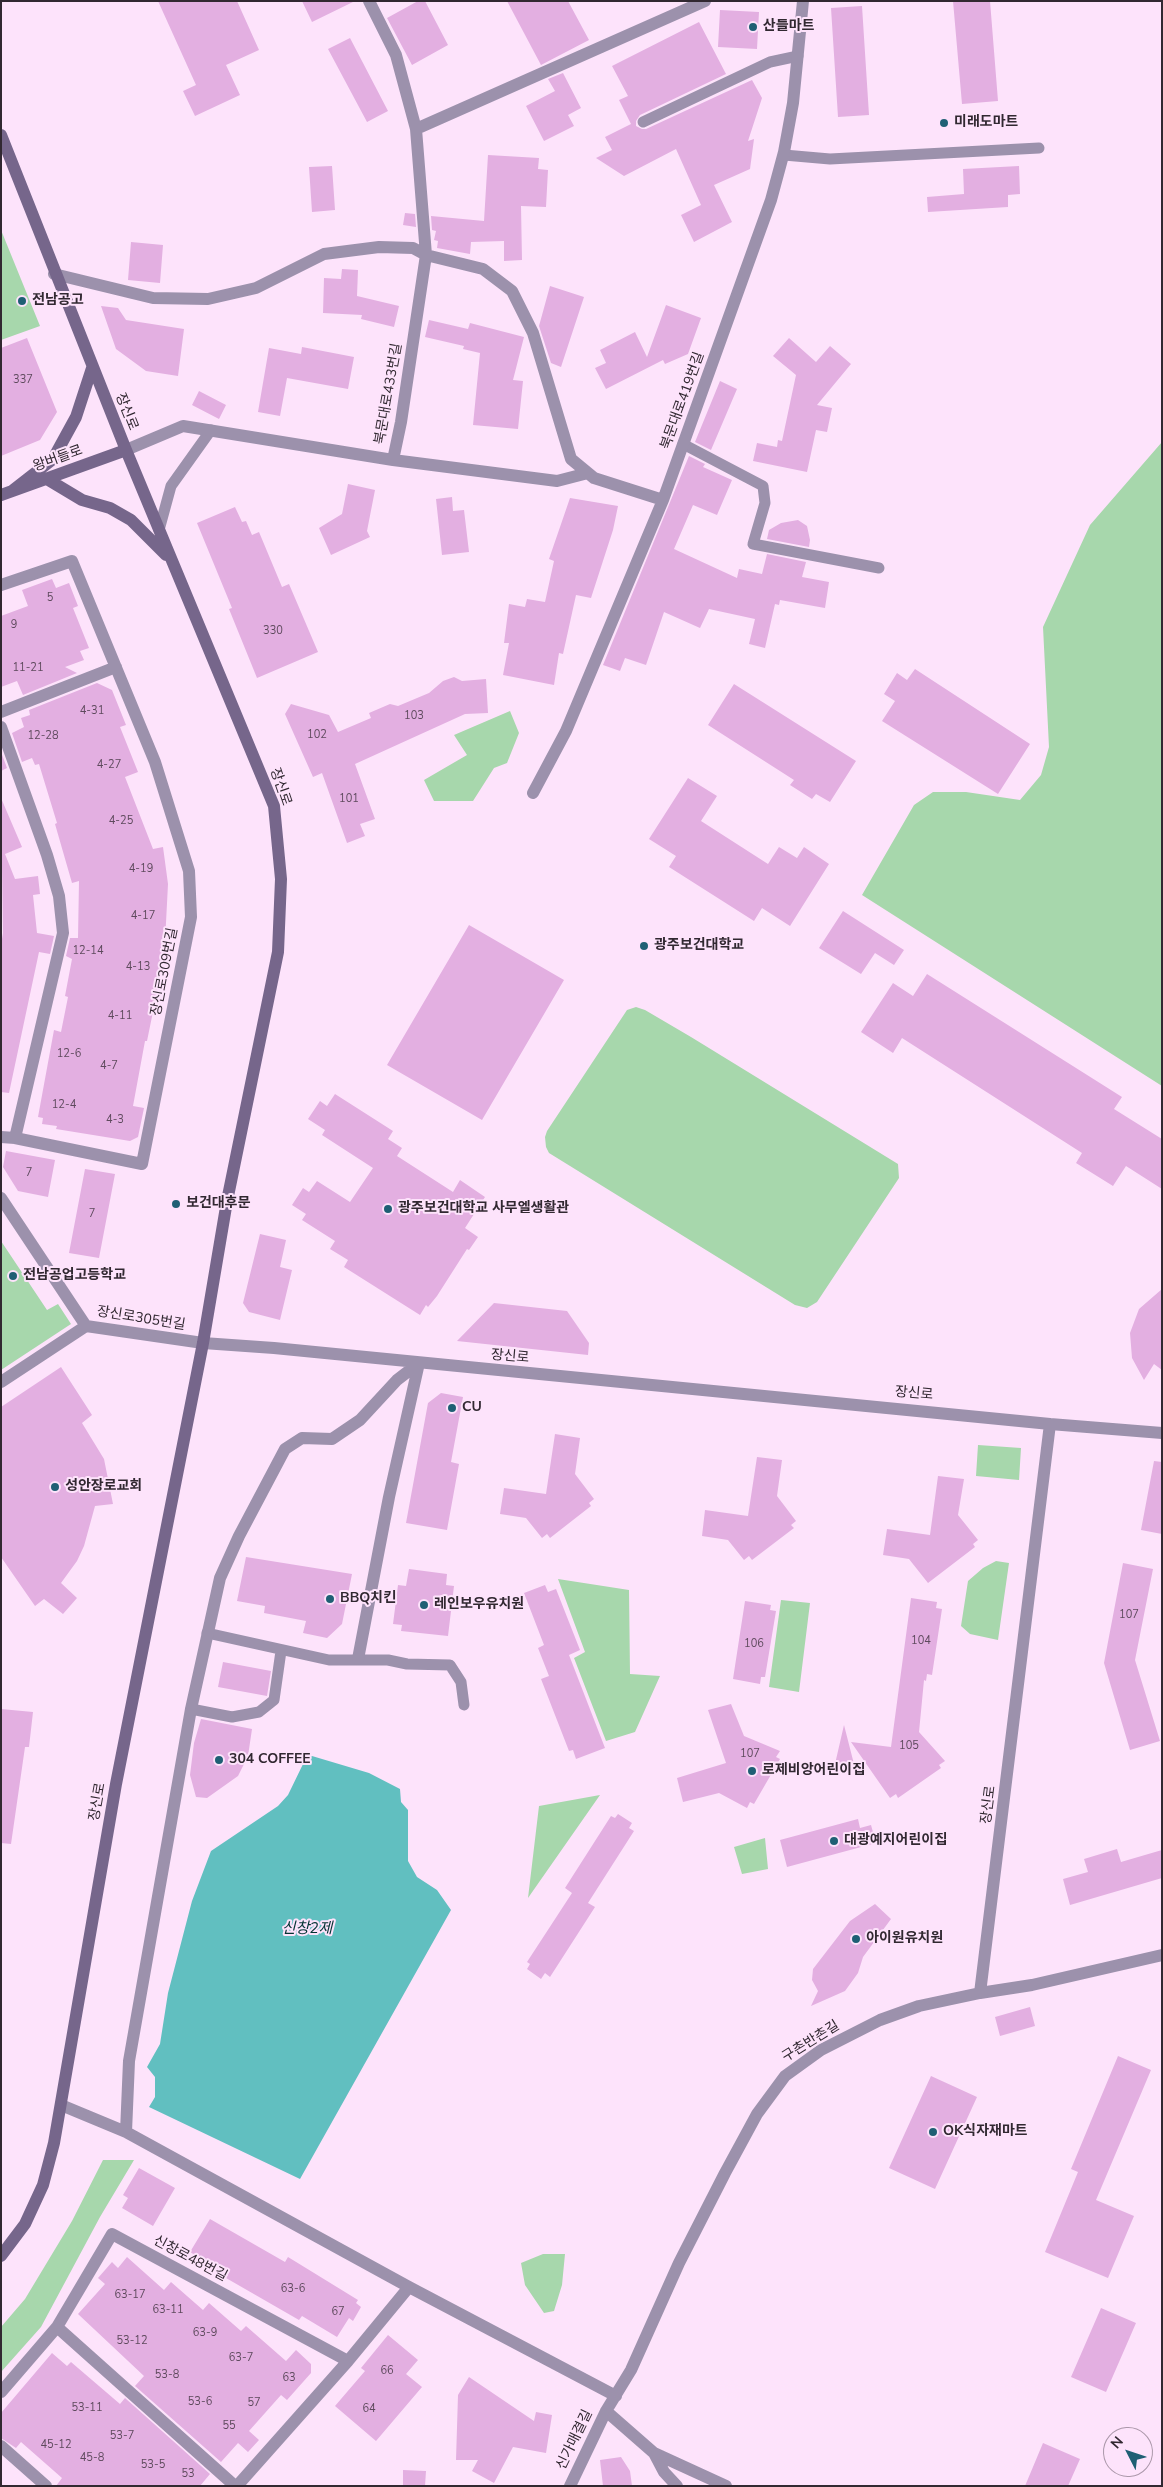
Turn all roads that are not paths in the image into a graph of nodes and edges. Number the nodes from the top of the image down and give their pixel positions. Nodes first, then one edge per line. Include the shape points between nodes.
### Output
1 (369, 1) edge
2 (705, 1) edge
3 (803, 1) edge
4 (798, 56) junction
5 (643, 122) dead end
6 (416, 129) junction
7 (1, 135) edge
8 (1039, 148) dead end
9 (784, 155) junction
10 (426, 255) junction
11 (54, 274) junction
12 (92, 368) junction
13 (211, 430) junction
14 (683, 444) junction
15 (126, 450) junction
16 (392, 460) junction
17 (588, 473) junction
18 (46, 479) junction
19 (7, 493) edge
20 (663, 500) junction
21 (159, 530) junction
22 (171, 560) junction
23 (879, 568) dead end
24 (1, 584) edge
25 (116, 667) junction
26 (1, 712) edge
27 (1, 727) edge
28 (533, 793) dead end
29 (1, 1137) edge
30 (15, 1138) junction
31 (1, 1198) edge
32 (86, 1326) junction
33 (203, 1343) junction
34 (418, 1363) junction
35 (1, 1382) edge
36 (1050, 1424) junction
37 (1162, 1433) edge
38 (207, 1633) junction
39 (281, 1651) junction
40 (358, 1659) junction
41 (464, 1705) dead end
42 (190, 1709) junction
43 (1162, 1955) edge
44 (980, 1993) junction
45 (61, 2105) junction
46 (126, 2132) junction
47 (1, 2256) edge
48 (409, 2287) junction
49 (57, 2327) junction
50 (348, 2361) junction
51 (1, 2392) edge
52 (616, 2396) junction
53 (606, 2411) junction
54 (1, 2446) edge
55 (654, 2453) junction
56 (664, 2472) junction
57 (46, 2486) edge
58 (236, 2486) edge
59 (570, 2486) edge
60 (665, 2486) edge
61 (677, 2486) edge
62 (726, 2486) edge

1 - 6 street, 북문대로433번길 via 396,55
2 - 6 street
3 - 4 street, 북문대로419번길
4 - 5 lane via 770,62
4 - 9 street, 북문대로419번길
6 - 10 street, 북문대로433번길
7 - 11 main road, 장신로
8 - 9 lane via 830,159
9 - 14 street, 북문대로419번길 via 771,200
10 - 11 street via 413,248 378,247 324,254 256,288 208,299 153,298
10 - 16 street, 북문대로433번길 via 401,422
10 - 17 street via 483,269 512,291 533,333 572,459
11 - 12 main road, 장신로
12 - 15 main road, 장신로
12 - 19 main road via 76,417 53,458
13 - 15 street via 183,426
13 - 16 street
13 - 21 lane via 171,486
14 - 20 street, 북문대로419번길
14 - 23 lane via 763,486 765,503 752,544
15 - 18 main road, 왕버들로
15 - 21 main road, 장신로
16 - 17 street, 북문대로433번길 via 557,481
17 - 20 street via 594,478
18 - 19 main road, 왕버들로
18 - 22 main road via 82,500 110,508 131,520
20 - 28 street, 북문대로419번길 via 566,731
21 - 22 main road, 장신로
22 - 33 main road, 장신로 via 274,806 282,879 278,952 227,1201
24 - 25 street via 72,561
25 - 26 street
25 - 30 street, 장신로309번길 via 155,762 189,871 191,917 142,1164
27 - 30 street via 60,896 63,933
29 - 30 street, 장신로309번길
31 - 32 street
32 - 33 street, 장신로305번길
32 - 35 street, 장신로305번길
33 - 34 street, 장신로
33 - 45 main road, 장신로 via 116,1784
34 - 36 street, 장신로
34 - 38 street via 394,1383 360,1420 332,1439 302,1438 285,1449 220,1578
34 - 40 street
36 - 37 street
36 - 44 street, 장신로
38 - 39 lane
38 - 42 street
39 - 40 lane via 306,1653 329,1660
39 - 42 lane via 274,1700 258,1712 232,1717
40 - 41 lane via 450,1665 461,1682
42 - 46 street via 129,2061
43 - 44 street, 구촌반촌길 via 1032,1985
44 - 52 street, 구촌반촌길 via 919,2006 880,2020 821,2050 785,2076 757,2114 725,2173
45 - 46 street
45 - 47 main road, 장신로 via 43,2185 25,2224
46 - 48 street
48 - 50 street
48 - 52 street
49 - 50 street, 신창로48번길 via 112,2234
49 - 51 street, 신창로48번길
49 - 58 street
50 - 58 street
52 - 53 street, 구촌반촌길
53 - 55 street, 신가매결길
53 - 59 street, 신가매결길
54 - 57 street
55 - 56 street, 신가매결길
55 - 62 street, 신가매결길
56 - 60 street, 신가매결길
56 - 61 street, 신가매결길

